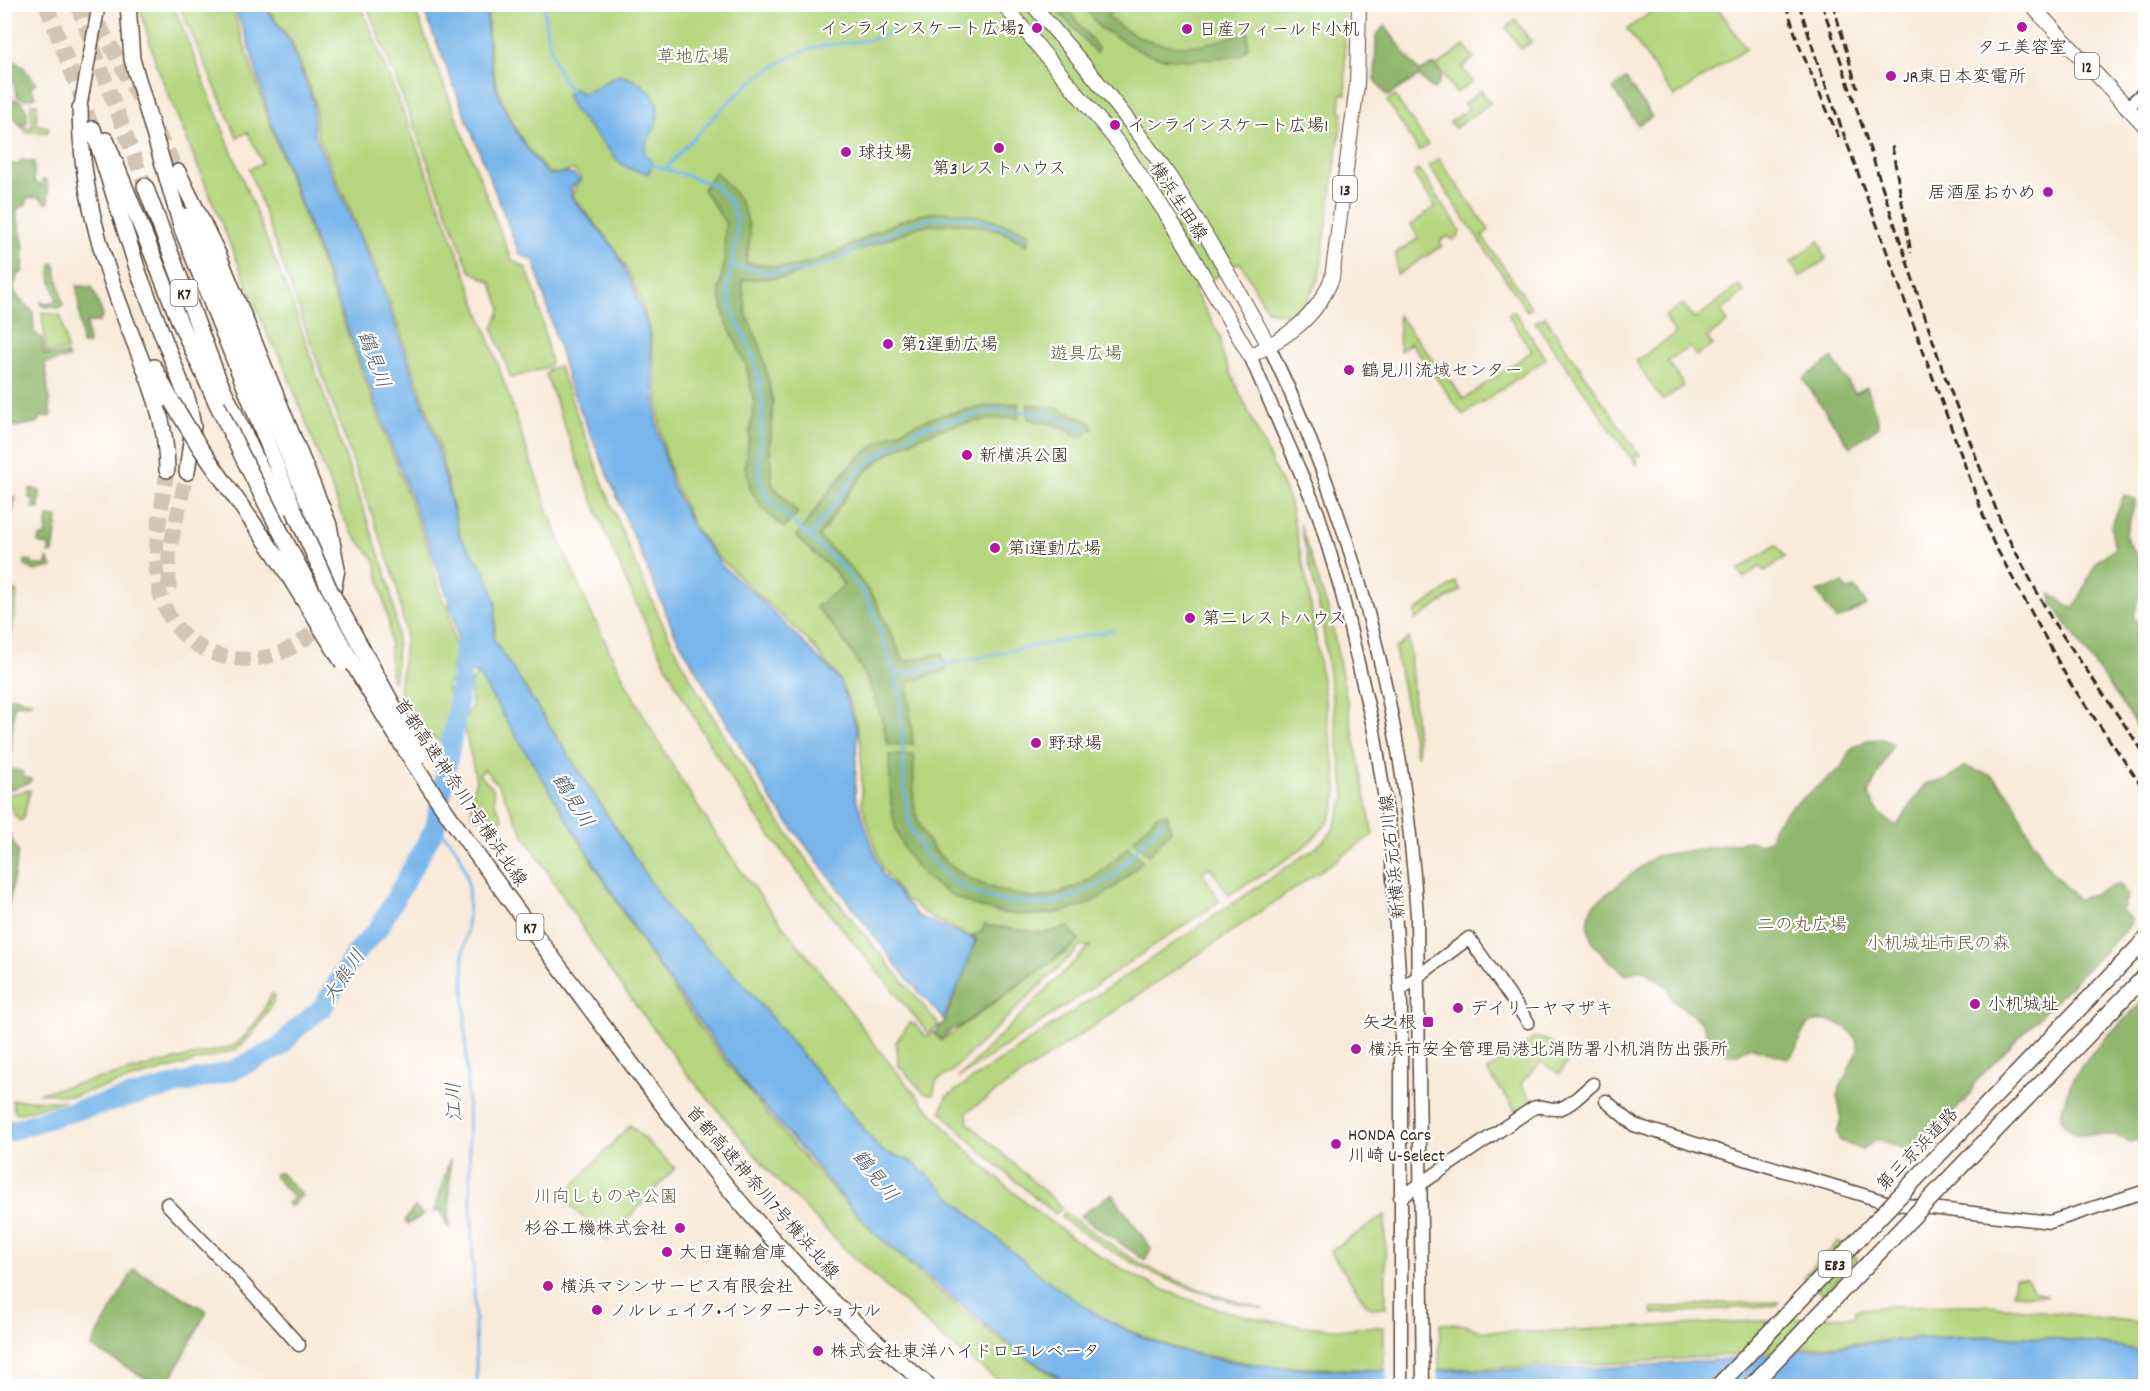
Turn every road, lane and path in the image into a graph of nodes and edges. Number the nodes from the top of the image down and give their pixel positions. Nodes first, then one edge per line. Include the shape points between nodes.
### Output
1 (99, 4) edge
2 (128, 4) edge
3 (1003, 4) edge
4 (1032, 4) edge
5 (1359, 4) edge
6 (2030, 4) edge
7 (2145, 90) edge
8 (80, 108) joint
9 (2127, 108) junction
10 (2145, 127) edge
11 (160, 155) junction
12 (178, 172) tunnel mouth
13 (145, 186) tunnel mouth
14 (92, 215) junction
15 (1269, 346) junction
16 (1250, 356) junction
17 (167, 470) tunnel mouth
18 (187, 472) tunnel mouth
19 (289, 513) junction
20 (430, 781) junction
21 (2145, 939) edge
22 (2145, 975) edge
23 (1419, 976) junction
24 (1400, 990) junction
25 (1528, 1022) dead end
26 (1593, 1084) dead end
27 (1606, 1101) dead end
28 (1420, 1184) junction
29 (2145, 1191) edge
30 (1400, 1198) junction
31 (167, 1204) dead end
32 (299, 1345) dead end
33 (929, 1386) edge
34 (935, 1386) edge
35 (1401, 1386) edge
36 (1423, 1386) edge
37 (1718, 1386) edge
38 (1751, 1386) edge

1 - 8 street
2 - 11 highway via 132,59
3 - 16 main road, 横浜生田線 via 1119,144 1177,230
4 - 15 main road, 横浜生田線 via 1148,147 1196,219
5 - 15 main road, 13 via 1357,85 1332,278 1307,321
6 - 9 main road, 12
7 - 9 street
8 - 14 highway via 84,179
9 - 10 main road, 12
11 - 12 highway via 227,304 317,525 325,553 325,581 313,624 326,613 336,584 329,525 219,256
11 - 19 highway via 195,267
13 - 19 highway, K7 via 218,378
14 - 17 highway via 158,406
14 - 20 highway, bridge via 172,402 275,554 355,682
15 - 16 main road, 13
15 - 23 street, 新横浜元石川線 via 1338,507 1379,652 1414,858
16 - 24 street, 新横浜元石川線 via 1318,513 1360,663 1390,831
18 - 20 highway, 首都高速神奈川7号横浜北線 / K7, bridge via 193,426 188,401 139,274 97,128 217,404 314,593
19 - 20 highway, bridge
20 - 33 highway, 首都高速神奈川7号横浜北線 / K7, bridge via 494,879 733,1193 828,1297
20 - 34 highway, 首都高速神奈川7号横浜北線 / K7, bridge via 736,1190 831,1294
21 - 37 highway, 第三京浜道路 / E83, bridge
22 - 38 highway, E83, bridge
23 - 24 street
23 - 25 street via 1469,938
23 - 28 street, 新横浜元石川線
24 - 30 street, 新横浜元石川線
26 - 28 street via 1556,1110 1533,1108
27 - 29 street via 1634,1125 1889,1203 2050,1222
28 - 30 street
28 - 36 street, 新横浜元石川線
30 - 35 street, 新横浜元石川線
31 - 32 street

